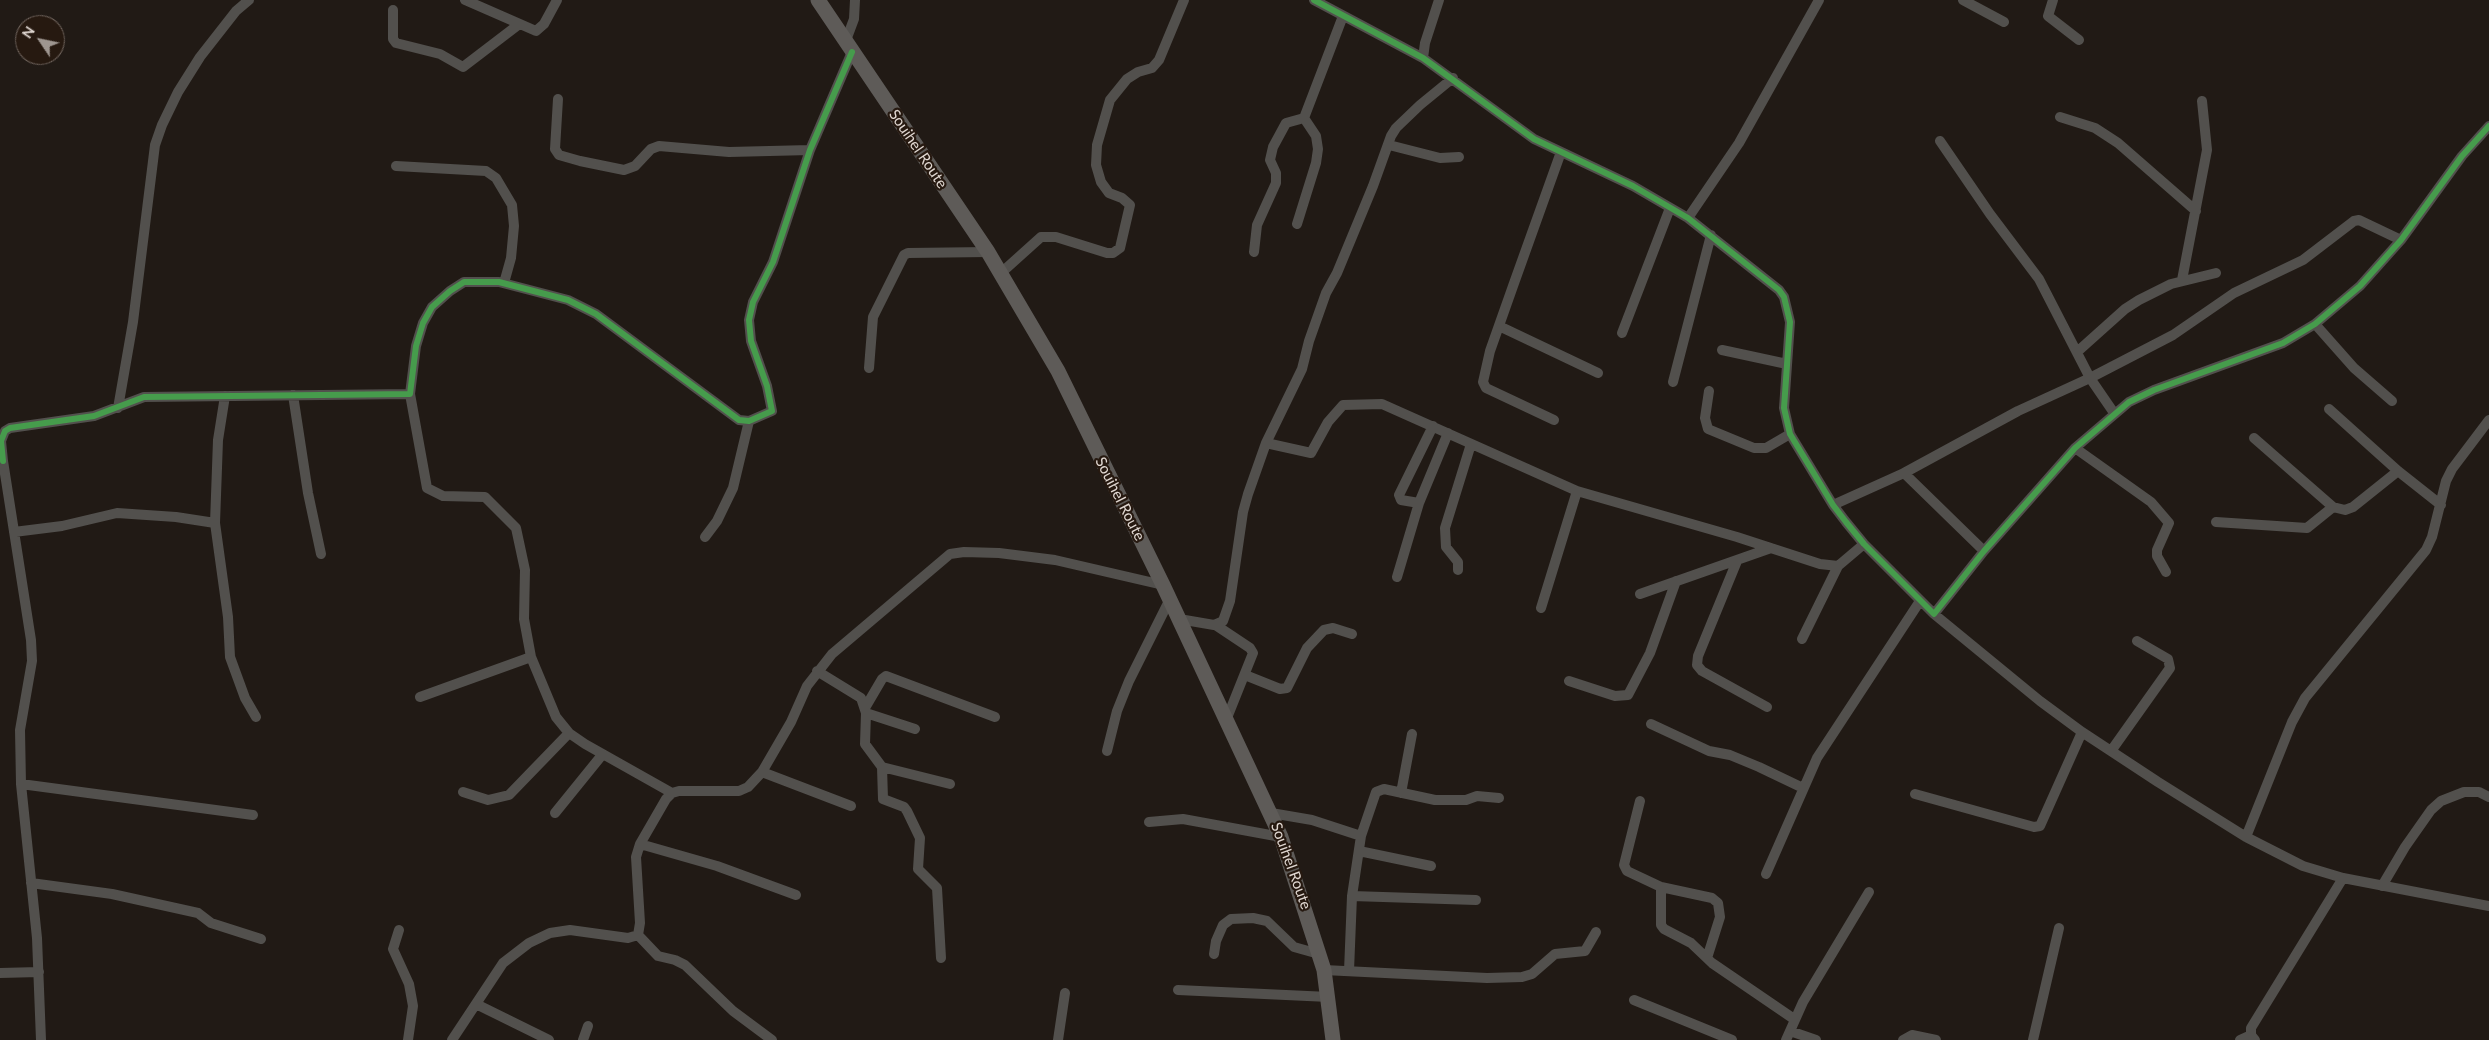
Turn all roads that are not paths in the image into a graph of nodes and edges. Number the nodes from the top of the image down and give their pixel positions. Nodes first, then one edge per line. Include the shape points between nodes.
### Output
1 (249, 0) edge
2 (465, 0) edge
3 (557, 0) edge
4 (818, 0) edge
5 (855, 0) edge
6 (1184, 0) edge
7 (1314, 0) edge
8 (1439, 0) edge
9 (1820, 0) edge
10 (1962, 0) edge
11 (2053, 0) edge
12 (393, 10) dead end
13 (1343, 16) junction
14 (2004, 22) dead end
15 (518, 24) junction
16 (2079, 40) dead end
17 (848, 48) junction
18 (1423, 58) junction
19 (1453, 78) junction
20 (558, 99) dead end
21 (2202, 101) dead end
22 (2060, 117) dead end
23 (1304, 118) junction
24 (2489, 126) edge
25 (1940, 141) dead end
26 (1388, 145) junction
27 (810, 150) junction
28 (1561, 152) junction
29 (1459, 157) dead end
30 (396, 166) dead end
31 (1670, 208) junction
32 (2196, 212) junction
33 (1688, 218) junction
34 (1297, 224) dead end
35 (1711, 235) junction
36 (2401, 240) junction
37 (988, 252) junction
38 (1254, 252) dead end
39 (1001, 273) junction
40 (2216, 273) dead end
41 (2182, 280) junction
42 (504, 283) junction
43 (2315, 324) junction
44 (1499, 326) junction
45 (1622, 333) dead end
46 (1722, 350) dead end
47 (2077, 352) junction
48 (1787, 364) junction
49 (869, 368) dead end
50 (1598, 373) dead end
51 (2090, 378) junction
52 (1673, 382) dead end
53 (1709, 391) dead end
54 (410, 394) junction
55 (293, 395) junction
56 (225, 396) junction
57 (2392, 401) dead end
58 (118, 408) junction
59 (2329, 409) dead end
60 (2114, 413) junction
61 (1554, 420) dead end
62 (2489, 420) edge
63 (749, 422) junction
64 (1433, 426) junction
65 (2, 429) edge
66 (1448, 433) junction
67 (1790, 434) junction
68 (2254, 438) dead end
69 (1266, 443) junction
70 (1471, 444) junction
71 (2075, 448) junction
72 (1, 461) edge
73 (2398, 471) junction
74 (1904, 473) junction
75 (1577, 491) junction
76 (1419, 503) junction
77 (1834, 505) junction
78 (2440, 505) junction
79 (2333, 507) junction
80 (2216, 522) dead end
81 (215, 523) junction
82 (14, 532) junction
83 (705, 537) dead end
84 (1864, 544) junction
85 (1771, 548) junction
86 (1984, 551) junction
87 (321, 554) dead end
88 (1737, 561) junction
89 (1838, 566) junction
90 (1458, 570) dead end
91 (2166, 572) dead end
92 (1397, 577) dead end
93 (1676, 581) junction
94 (1163, 584) junction
95 (1640, 594) dead end
96 (1170, 599) junction
97 (1920, 601) junction
98 (1541, 608) dead end
99 (1934, 614) junction
100 (1179, 618) junction
101 (1217, 626) junction
102 (1352, 634) dead end
103 (1802, 639) dead end
104 (2137, 641) dead end
105 (531, 657) junction
106 (817, 671) junction
107 (1245, 674) junction
108 (1569, 681) dead end
109 (420, 697) dead end
110 (1767, 708) dead end
111 (865, 710) junction
112 (256, 717) dead end
113 (995, 717) dead end
114 (1227, 718) junction
115 (1651, 724) dead end
116 (915, 729) dead end
117 (2082, 732) junction
118 (569, 733) junction
119 (1412, 734) dead end
120 (1107, 751) dead end
121 (2111, 751) junction
122 (602, 755) junction
123 (882, 767) junction
124 (762, 772) junction
125 (21, 784) junction
126 (950, 784) dead end
127 (1803, 788) junction
128 (463, 792) dead end
129 (672, 793) junction
130 (1401, 793) junction
131 (1915, 794) dead end
132 (2489, 797) edge
133 (1499, 798) dead end
134 (1640, 801) dead end
135 (851, 806) dead end
136 (555, 813) dead end
137 (1271, 813) junction
138 (253, 815) dead end
139 (1149, 822) dead end
140 (1361, 836) junction
141 (1281, 837) junction
142 (2246, 837) junction
143 (640, 844) junction
144 (1358, 851) junction
145 (1431, 866) dead end
146 (1766, 874) dead end
147 (2343, 878) junction
148 (31, 883) junction
149 (2382, 886) junction
150 (1661, 887) junction
151 (1870, 892) dead end
152 (796, 896) dead end
153 (1352, 896) junction
154 (1476, 900) dead end
155 (2489, 906) edge
156 (2059, 928) dead end
157 (399, 930) dead end
158 (1596, 932) dead end
159 (638, 935) junction
160 (261, 938) dead end
161 (1214, 954) dead end
162 (1320, 954) junction
163 (941, 958) dead end
164 (1708, 958) junction
165 (1324, 970) junction
166 (1349, 971) junction
167 (39, 972) junction
168 (0, 973) edge
169 (1178, 990) dead end
170 (1065, 993) dead end
171 (1329, 997) junction
172 (1634, 1000) dead end
173 (476, 1004) junction
174 (1794, 1019) junction
175 (588, 1026) dead end
176 (1788, 1035) edge
177 (2253, 1037) edge
178 (42, 1040) edge
179 (408, 1040) edge
180 (452, 1040) edge
181 (549, 1040) edge
182 (583, 1040) edge
183 (772, 1040) edge
184 (1058, 1040) edge
185 (1333, 1040) edge
186 (1732, 1040) edge
187 (1816, 1040) edge
188 (1903, 1040) edge
189 (1936, 1040) edge
190 (2033, 1040) edge
191 (2240, 1040) edge

1 - 58 street via 236,11 200,57 178,92 155,145 133,322
2 - 15 street
3 - 15 street via 539,30 533,31
4 - 17 main road, Souihel Route
5 - 17 street
6 - 39 street via 1160,60 1152,68 1127,80 1110,100 1096,145 1096,164 1101,182 1109,193 1130,205 1120,248 1107,253 1056,237 1041,237
7 - 13 street
8 - 18 street
9 - 33 street via 1739,143
10 - 14 street
11 - 16 street via 2048,16
12 - 15 street via 393,39 396,43 440,54 463,67
13 - 18 street
13 - 23 street
17 - 27 street
17 - 37 main road, Souihel Route
18 - 19 street
19 - 26 street via 1396,128
19 - 28 street via 1534,139
20 - 27 street via 555,148 559,154 624,170 635,166 651,149 659,146 729,152
21 - 32 street via 2207,150
22 - 32 street via 2095,128 2118,143
23 - 34 street via 1316,136 1318,149
23 - 38 street via 1286,123 1274,147 1270,160 1277,178 1256,226
24 - 36 street via 2462,156
25 - 47 street via 2039,280
26 - 29 street via 1440,158
26 - 69 street via 1326,293 1302,369
27 - 63 street via 773,262 753,302 749,320 751,341 772,411
28 - 31 street via 1633,186
28 - 44 street
30 - 42 street via 486,171 496,178 512,205 514,226 512,258
31 - 33 street
31 - 45 street
32 - 41 street
33 - 35 street
35 - 48 street via 1767,279 1784,297 1790,322
35 - 52 street
36 - 43 street via 2360,286
36 - 51 street via 2359,220 2354,221 2303,260 2234,293 2173,335
37 - 39 main road, Souihel Route
37 - 49 street via 904,255 873,317
39 - 94 main road, Souihel Route via 1058,371
40 - 41 street
41 - 47 street via 2125,309
42 - 54 street via 464,282 432,308 416,346
42 - 63 street via 540,291 585,307 738,420
43 - 57 street via 2354,368
43 - 60 street via 2283,343 2154,390
44 - 50 street
44 - 61 street via 1484,385
46 - 48 street
47 - 51 street
48 - 67 street via 1784,408
51 - 60 street
51 - 74 street via 2018,411
53 - 67 street via 1705,418 1708,429 1754,448 1766,448
54 - 55 street
54 - 105 street via 427,488 443,496 485,497 516,528 525,570 524,619
55 - 56 street
55 - 87 street
56 - 58 street via 144,397
56 - 81 street via 218,440
58 - 65 street via 94,416
59 - 73 street
60 - 71 street
62 - 78 street via 2452,469
63 - 83 street via 733,488 718,521
64 - 66 street
64 - 69 street via 1382,404 1349,403 1343,405 1328,422 1311,453
64 - 76 street via 1399,495 1401,500
65 - 72 street
66 - 70 street
66 - 76 street
67 - 77 street
68 - 79 street
69 - 101 street via 1243,512 1230,601 1223,621
70 - 75 street
70 - 90 street via 1444,535 1446,547 1458,562
71 - 86 street
71 - 91 street via 2151,502 2169,523 2157,550
72 - 82 street
73 - 78 street
73 - 79 street via 2353,507 2345,510
74 - 77 street
74 - 86 street
75 - 85 street
75 - 98 street
76 - 92 street
77 - 84 street
78 - 142 street via 2426,550 2305,698 2292,722
79 - 80 street via 2307,528
81 - 82 street via 117,514
81 - 112 street via 230,657
82 - 125 street via 32,661 20,730
84 - 89 street
84 - 97 street
85 - 88 street
85 - 89 street via 1820,564
86 - 99 street
88 - 93 street
88 - 110 street via 1697,665
89 - 103 street
93 - 95 street
93 - 108 street via 1650,653 1628,695 1615,696
94 - 96 main road, Souihel Route
94 - 106 street via 1055,560 999,553 950,554 832,654
96 - 100 main road, Souihel Route
96 - 120 street via 1129,681
97 - 99 street
97 - 127 street via 1828,740
99 - 117 street
100 - 101 street
100 - 114 main road, Souihel Route
101 - 107 street via 1252,650
102 - 107 street via 1333,628 1324,630 1307,648 1287,688 1280,689
104 - 121 street via 2168,658 2170,668
105 - 109 street
105 - 118 street via 556,717
106 - 111 street via 856,693
106 - 124 street
107 - 114 street
111 - 113 street via 886,676
111 - 116 street
111 - 123 street via 865,744
114 - 137 main road, Souihel Route
115 - 127 street via 1709,751 1759,766
117 - 121 street
117 - 131 street via 2040,826
118 - 122 street
118 - 128 street via 509,796 488,800
119 - 130 street
121 - 142 street
122 - 129 street
122 - 136 street
123 - 126 street
123 - 163 street via 883,800 904,807 920,838 917,866 937,888
124 - 129 street via 740,791 688,790
124 - 135 street
125 - 138 street
125 - 148 street
127 - 146 street
129 - 143 street
130 - 133 street via 1434,800 1466,800 1477,796
130 - 140 street via 1384,789 1376,792
132 - 149 street via 2479,792 2464,792 2441,801 2405,847
134 - 150 street via 1625,869
137 - 140 street via 1312,820
137 - 141 main road, Souihel Route
139 - 141 street via 1183,819
140 - 144 street
141 - 162 main road, Souihel Route
142 - 147 street via 2303,866
143 - 152 street via 717,866
143 - 159 street via 636,858
144 - 145 street
144 - 153 street
147 - 149 street
147 - 177 street via 2251,1028
148 - 160 street via 112,894 198,913 211,923
148 - 167 street
149 - 155 street
150 - 164 street via 1661,924 1664,929 1691,943
150 - 164 street via 1712,898 1718,903 1720,917
151 - 174 street
153 - 154 street
153 - 166 street
156 - 190 street
157 - 179 street via 393,949 409,984 413,1006
158 - 166 street via 1584,951 1555,954 1541,968 1522,977
159 - 173 street via 628,938 570,930 550,932 528,943 503,964
159 - 183 street via 658,956 686,965 734,1011
161 - 162 street via 1223,925 1231,919 1253,918 1266,921 1294,946
162 - 165 main road, Souihel Route
164 - 174 street
165 - 166 street
165 - 171 main road, Souihel Route
167 - 168 street
167 - 178 street
169 - 171 street
170 - 184 street
171 - 185 main road, Souihel Route
172 - 186 street
173 - 180 street
173 - 181 street
174 - 176 street
175 - 182 street
176 - 187 street
177 - 191 street
188 - 189 street via 1912,1035

